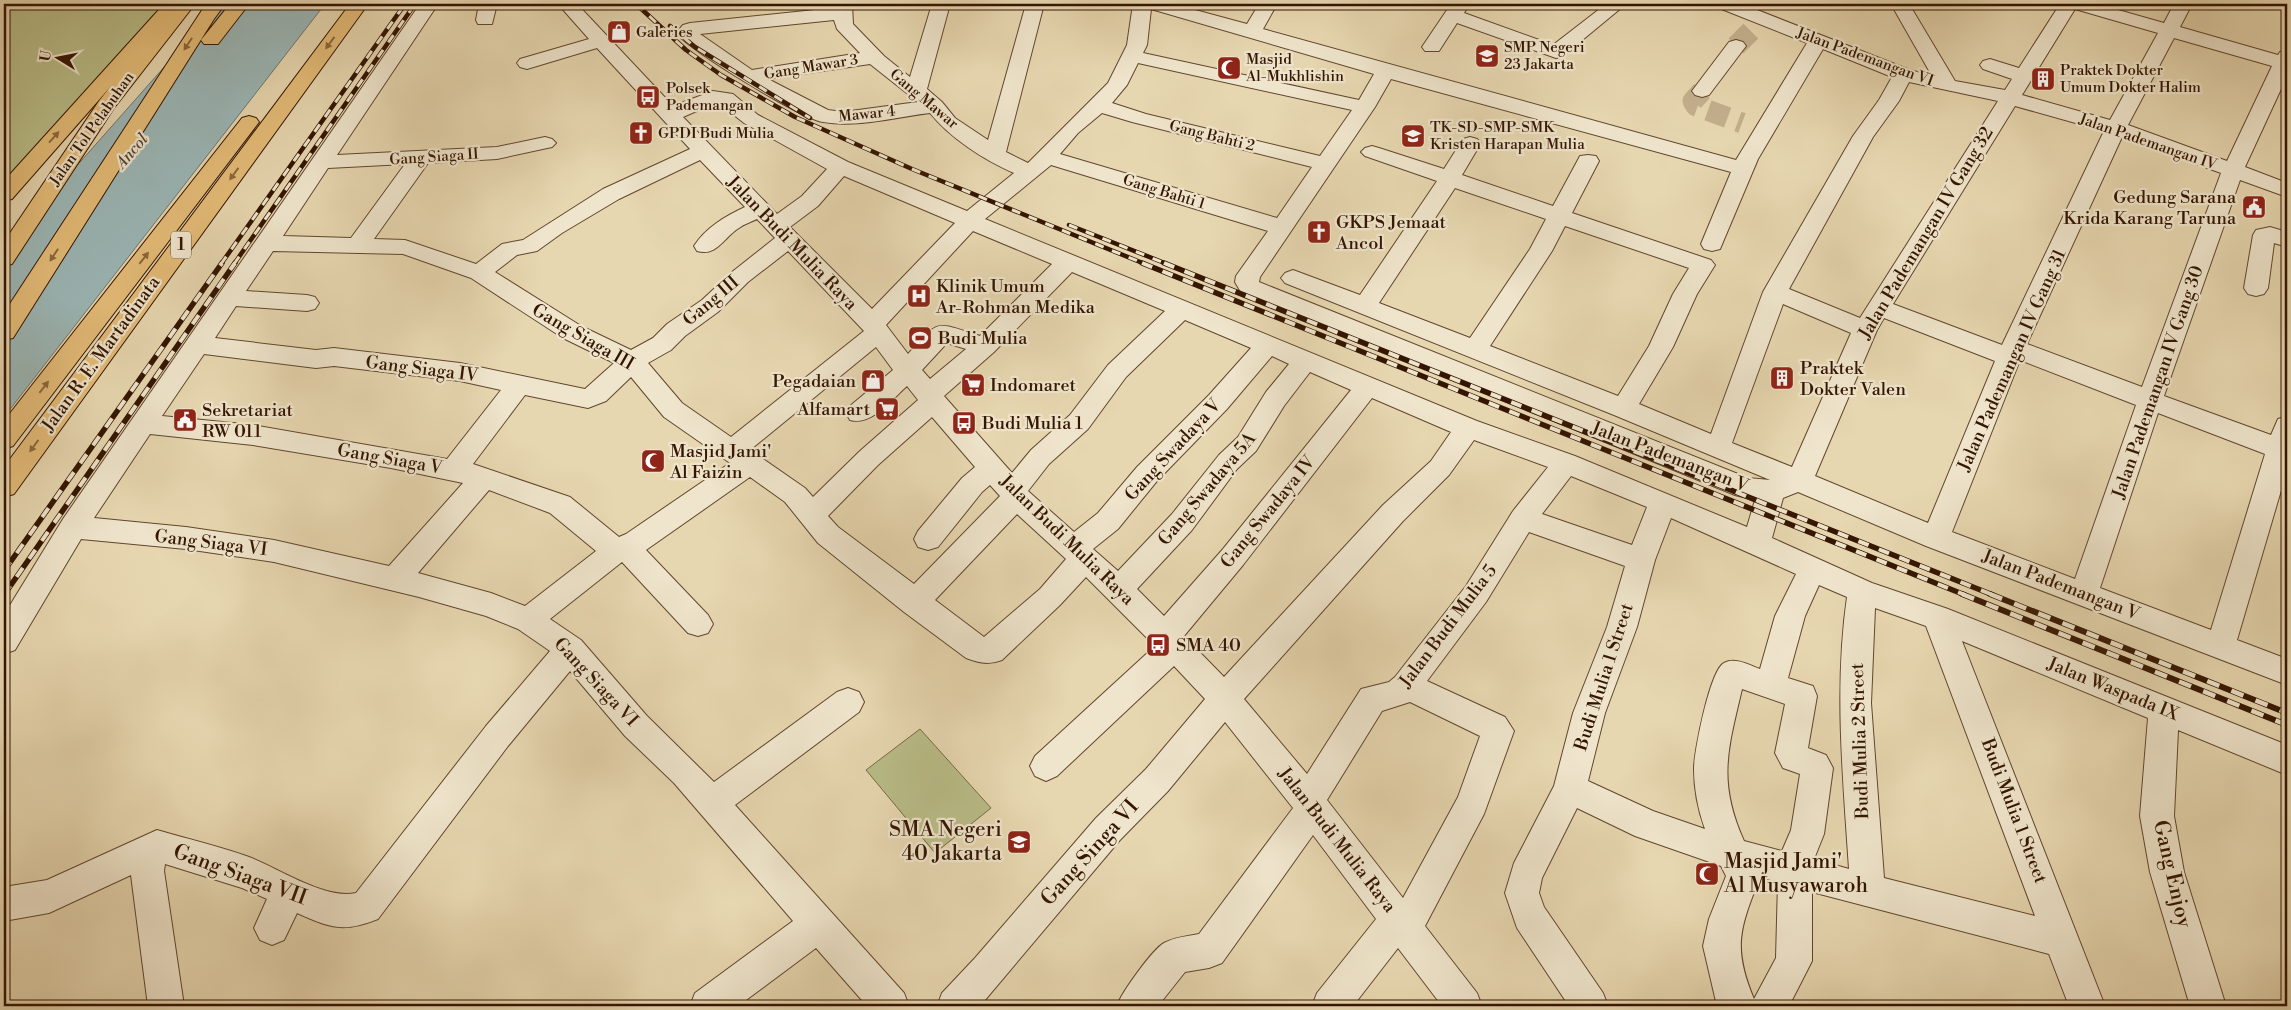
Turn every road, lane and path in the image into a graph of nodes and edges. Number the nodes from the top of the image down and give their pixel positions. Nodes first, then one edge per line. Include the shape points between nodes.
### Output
1 (174, 4) edge
2 (186, 4) edge
3 (216, 4) edge
4 (240, 4) edge
5 (341, 4) edge
6 (359, 4) edge
7 (429, 4) edge
8 (567, 4) edge
9 (941, 4) edge
10 (1142, 4) edge
11 (1154, 4) edge
12 (1268, 4) edge
13 (1617, 4) edge
14 (1900, 4) edge
15 (2069, 4) edge
16 (2078, 4) edge
17 (2183, 4) edge
18 (1732, 5) edge
19 (1034, 7) edge
20 (843, 8) edge
21 (1456, 9) edge
22 (2167, 30) junction
23 (1251, 32) junction
24 (602, 41) junction
25 (1818, 41) junction
26 (1736, 46) tunnel mouth
27 (1432, 47) dead end
28 (1131, 56) junction
29 (874, 57) junction
30 (2286, 61) edge
31 (527, 63) dead end
32 (1990, 65) dead end
33 (891, 70) junction
34 (1384, 74) junction
35 (1903, 74) junction
36 (2022, 76) junction
37 (759, 82) junction
38 (1948, 86) junction
39 (916, 91) junction
40 (1702, 91) tunnel mouth
41 (2008, 97) junction
42 (728, 100) junction
43 (935, 106) junction
44 (1099, 106) junction
45 (1365, 107) junction
46 (669, 115) junction
47 (1742, 123) tunnel mouth
48 (2116, 128) junction
49 (1764, 130) junction
50 (545, 142) dead end
51 (1470, 143) dead end
52 (703, 151) junction
53 (1372, 152) dead end
54 (995, 153) junction
55 (1048, 157) junction
56 (420, 158) junction
57 (1588, 161) dead end
58 (322, 162) junction
59 (1325, 164) junction
60 (840, 167) junction
61 (1743, 169) junction
62 (2233, 170) junction
63 (1030, 172) junction
64 (1450, 178) junction
65 (2287, 190) edge
66 (4, 194) edge
67 (1561, 215) junction
68 (76, 221) junction
69 (970, 221) junction
70 (775, 225) junction
71 (1281, 227) junction
72 (2287, 240) edge
73 (268, 242) junction
74 (1712, 244) dead end
75 (358, 246) junction
76 (705, 246) dead end
77 (4, 259) edge
78 (1068, 262) junction
79 (479, 273) junction
80 (1292, 278) dead end
81 (2256, 288) dead end
82 (1774, 292) junction
83 (230, 298) junction
84 (307, 303) dead end
85 (1364, 307) junction
86 (1878, 307) junction
87 (1181, 309) junction
88 (875, 328) junction
89 (1864, 329) junction
90 (4, 332) edge
91 (197, 344) junction
92 (1268, 345) junction
93 (984, 346) junction
94 (1475, 349) junction
95 (2012, 353) junction
96 (1306, 360) junction
97 (632, 362) junction
98 (907, 370) junction
99 (520, 383) junction
100 (1368, 386) junction
101 (932, 398) junction
102 (2150, 400) junction
103 (1623, 408) junction
104 (859, 413) dead end
105 (144, 424) junction
106 (1468, 428) junction
107 (1724, 436) dead end
108 (4, 439) edge
109 (2285, 442) edge
110 (741, 456) junction
111 (1566, 463) junction
112 (992, 468) junction
113 (454, 470) junction
114 (484, 477) junction
115 (1799, 481) junction
116 (4, 487) edge
117 (1771, 491) junction
118 (1014, 494) junction
119 (1663, 502) junction
120 (813, 514) junction
121 (1523, 519) junction
122 (73, 527) junction
123 (1936, 538) junction
124 (928, 539) dead end
125 (1756, 544) junction
126 (620, 549) junction
127 (1078, 554) junction
128 (1641, 560) junction
129 (1812, 570) junction
130 (395, 580) junction
131 (1119, 588) junction
132 (1862, 591) junction
133 (2084, 593) junction
134 (914, 603) junction
135 (1938, 618) junction
136 (528, 620) junction
137 (698, 624) dead end
138 (4, 642) edge
139 (1170, 642) junction
140 (2221, 646) junction
141 (570, 649) junction
142 (2287, 672) edge
143 (1771, 684) junction
144 (1406, 686) junction
145 (1225, 699) junction
146 (848, 702) dead end
147 (2164, 709) junction
148 (2287, 760) edge
149 (1046, 766) dead end
150 (1570, 789) junction
151 (712, 803) junction
152 (1311, 804) junction
153 (157, 846) junction
154 (1734, 854) junction
155 (1795, 872) junction
156 (1868, 891) junction
157 (289, 892) junction
158 (4, 904) edge
159 (1402, 923) junction
160 (819, 924) junction
161 (272, 928) dead end
162 (2063, 940) junction
163 (166, 1006) edge
164 (708, 1006) edge
165 (892, 1006) edge
166 (955, 1006) edge
167 (1136, 1006) edge
168 (1330, 1006) edge
169 (1464, 1006) edge
170 (1590, 1006) edge
171 (1738, 1006) edge
172 (1769, 1006) edge
173 (2087, 1006) edge
174 (2208, 1006) edge

66 -> 1 main road
2 - 77 main road, Jalan Tol Pelabuhan via 106,105
3 -> 68 main road, Jalan Tol Pelabuhan
4 - 68 main road
108 -> 5 main road, Jalan R. E. Martadinata / 1
6 -> 116 main road, Jalan R. E. Martadinata / 1
7 - 58 street
8 - 24 street, Jalan Budi Mulia Raya
9 - 39 street
10 - 28 street via 1137,45
11 - 23 street
12 - 23 street
13 - 21 street via 1556,52
14 - 38 street
15 - 36 street, Jalan Pademangan IV Gang 32
16 - 22 street
17 - 22 street, Jalan Pademangan IV Gang 31
18 - 25 street, Jalan Pademangan VI via 1756,24
19 - 54 street
20 - 29 street, Gang Mawar via 844,25
20 - 37 street, Mawar 4 via 690,29 686,33
21 - 27 street
22 - 30 street
22 - 48 street, Jalan Pademangan IV Gang 31
23 - 34 street
24 - 31 street
24 - 46 street, Jalan Budi Mulia Raya
25 - 35 street, Jalan Pademangan VI
25 - 49 street
26 - 40 street
28 - 44 street via 1117,85
28 - 45 street
29 - 33 street, Gang Mawar
29 - 37 street, Gang Mawar 3
30 - 62 street, Jalan Pademangan IV Gang 30
32 - 36 street
33 - 37 street
33 - 39 street, Gang Mawar
34 - 45 street
34 - 61 street
35 - 38 street, Jalan Pademangan VI
35 - 82 street via 1889,101 1863,136
36 - 41 street, Jalan Pademangan IV Gang 32
37 - 42 street
37 - 43 street, Mawar 4 via 823,116 834,118
38 - 41 street, Jalan Pademangan VI
39 - 43 street, Gang Mawar
41 - 48 street, Jalan Pademangan IV
41 - 86 street, Jalan Pademangan IV Gang 32
42 - 46 street via 713,97
42 - 60 street, Jalan Waspada IX via 751,119
43 - 54 street, Gang Mawar via 948,122
44 - 55 street via 1071,130
44 - 59 street, Gang Bahti 2
45 - 59 street
46 - 52 street, Jalan Budi Mulia Raya
47 - 49 street
48 - 62 street, Jalan Pademangan IV
48 - 95 street, Jalan Pademangan IV Gang 31
49 - 61 street
50 - 56 street, Gang Siaga II via 497,153
51 - 64 street
52 - 70 street, Jalan Budi Mulia Raya
52 - 79 street via 611,194 529,246 510,249
53 - 64 street
54 - 63 street, Gang Mawar via 1005,162
55 - 63 street
55 - 71 street, Gang Bahti 1
56 - 58 street, Gang Siaga II
56 - 75 street
57 - 67 street
58 - 73 street
59 - 71 street
60 - 69 street, Jalan Waspada IX
60 - 70 street via 810,201
61 - 74 street
62 - 65 street, Jalan Pademangan IV
62 - 102 street, Jalan Pademangan IV Gang 30
63 - 69 street
64 - 67 street
64 - 85 street
67 - 94 street via 1541,251
67 - 103 street via 1703,265 1685,294 1661,347
68 -> 90 main road, Jalan Tol Pelabuhan
69 - 78 street, Jalan Waspada IX
69 - 88 street
70 - 76 street via 730,224
70 - 88 street, Jalan Budi Mulia Raya
70 - 97 street, Gang III via 740,277 710,306 662,344
71 - 117 street, Jalan Pademangan V via 1248,276 1250,288 1745,488
72 - 81 street via 2264,235
73 - 75 street, Gang Siaga III
73 - 83 street
75 - 79 street, Gang Siaga III via 405,247
78 - 87 street, Jalan Waspada IX
78 - 93 street
79 - 97 street, Gang Siaga III via 572,332
80 - 85 street
82 - 89 street
82 - 107 street
83 - 84 street
83 - 91 street
85 - 94 street
86 - 89 street, Jalan Pademangan IV Gang 32
86 - 95 street
87 - 92 street, Jalan Waspada IX
87 - 118 street via 1117,371 1079,422 1040,457
88 - 98 street, Jalan Budi Mulia Raya
88 - 110 street
89 - 115 street, Jalan Pademangan IV Gang 32
91 - 99 street, Gang Siaga IV via 316,359 334,357 420,367
91 - 105 street
92 - 96 street, Jalan Waspada IX
92 - 127 street, Gang Swadaya V via 1218,402 1147,474
93 - 98 street via 942,333
93 - 101 street
94 - 103 street
95 - 102 street
95 - 123 street, Jalan Pademangan IV Gang 31
96 - 100 street, Jalan Waspada IX
96 - 131 street, Gang Swadaya 5A via 1275,399 1247,444 1228,462 1182,522
97 - 99 street, Gang Siaga IV via 588,399
97 - 110 street, Gang Siaga III via 673,410
98 - 101 street, Jalan Budi Mulia Raya
98 - 104 street
99 - 113 street
100 - 106 street, Jalan Waspada IX
100 - 139 street, Gang Swadaya IV via 1321,448 1288,484
101 - 112 street, Jalan Budi Mulia Raya
101 - 120 street
102 - 109 street
102 - 133 street, Jalan Pademangan IV Gang 30
103 - 115 street
105 - 113 street, Gang Siaga V via 253,435
105 - 122 street
106 - 111 street, Jalan Waspada IX
106 - 145 street, Gang Singa VI via 1440,468 1393,512
109 - 140 street
110 - 120 street, Gang Siaga III via 796,495
110 - 126 street via 636,542
111 - 119 street, Jalan Waspada IX
111 - 121 street, Jalan Budi Mulia 5
112 - 118 street, Jalan Budi Mulia Raya
112 - 124 street via 972,485
113 - 114 street, Gang Siaga V
114 - 126 street, Gang Siaga V via 560,505
114 - 130 street
115 - 117 street, Jalan Pademangan V
115 - 123 street, Jalan Pademangan V
117 - 125 street
118 - 127 street, Jalan Budi Mulia Raya
118 - 134 street
119 - 125 street, Jalan Waspada IX
119 - 128 street, Budi Mulia 1 Street
120 - 134 street, Gang Siaga III via 828,535
121 - 128 street
121 - 144 street, Jalan Budi Mulia 5 via 1476,594
122 - 130 street, Gang Siaga VI via 274,551
122 - 138 street
123 - 133 street, Jalan Pademangan V
125 - 129 street, Jalan Waspada IX
126 - 136 street
126 - 137 street, Gang Siaga V
127 - 131 street, Jalan Budi Mulia Raya
127 - 134 street, Gang Swadaya V via 1050,597 991,651 976,649
128 - 150 street, Budi Mulia 1 Street via 1622,627 1589,713
129 - 132 street, Jalan Waspada IX
129 - 143 street via 1790,616
130 - 136 street, Gang Siaga VI via 491,605
131 - 139 street, Jalan Budi Mulia Raya
132 - 135 street, Jalan Waspada IX
132 - 156 street, Budi Mulia 2 Street via 1855,667
133 - 140 street, Jalan Pademangan V
135 - 147 street, Jalan Waspada IX
135 - 162 street, Budi Mulia 1 Street
136 - 141 street, Gang Siaga VI
139 - 145 street, Jalan Budi Mulia Raya
139 - 149 street, Gang Swadaya IV
140 - 142 street, Jalan Pademangan V
141 - 151 street, Gang Siaga VI via 636,726 685,772
141 - 157 street, Gang Siaga VII via 492,743 366,907 337,911
143 - 154 street via 1738,673 1731,674 1712,748 1710,768 1716,815
143 - 155 street via 1802,696 1791,753 1794,758 1817,768 1807,834 1800,846
144 - 152 street, Jalan Budi Mulia 5 via 1398,694 1372,699
144 - 159 street via 1498,731 1472,803
145 - 152 street, Jalan Budi Mulia Raya
145 - 166 street, Gang Singa VI
146 - 151 street
147 - 148 street, Jalan Waspada IX
147 - 174 street, Gang Enjoy via 2157,816 2167,872
150 - 154 street via 1647,825
150 - 170 street, Budi Mulia 1 Street via 1526,875 1522,893 1529,916
151 - 160 street, Gang Siaga VI
152 - 159 street, Jalan Budi Mulia Raya
152 - 167 street, Jalan Budi Mulia 5 via 1209,950 1175,956
153 - 157 street, Gang Siaga VII via 247,873
153 - 158 street, Gang Siaga VII via 49,896
153 - 163 street via 147,871
154 - 155 street
154 - 171 street via 1743,876 1726,919 1721,952 1733,1000
155 - 156 street
155 - 172 street via 1794,961
156 - 162 street
157 - 161 street
159 - 168 street
159 - 169 street, Jalan Budi Mulia Raya
160 - 164 street
160 - 165 street, Gang Siaga VI
162 - 173 street, Budi Mulia 1 Street

